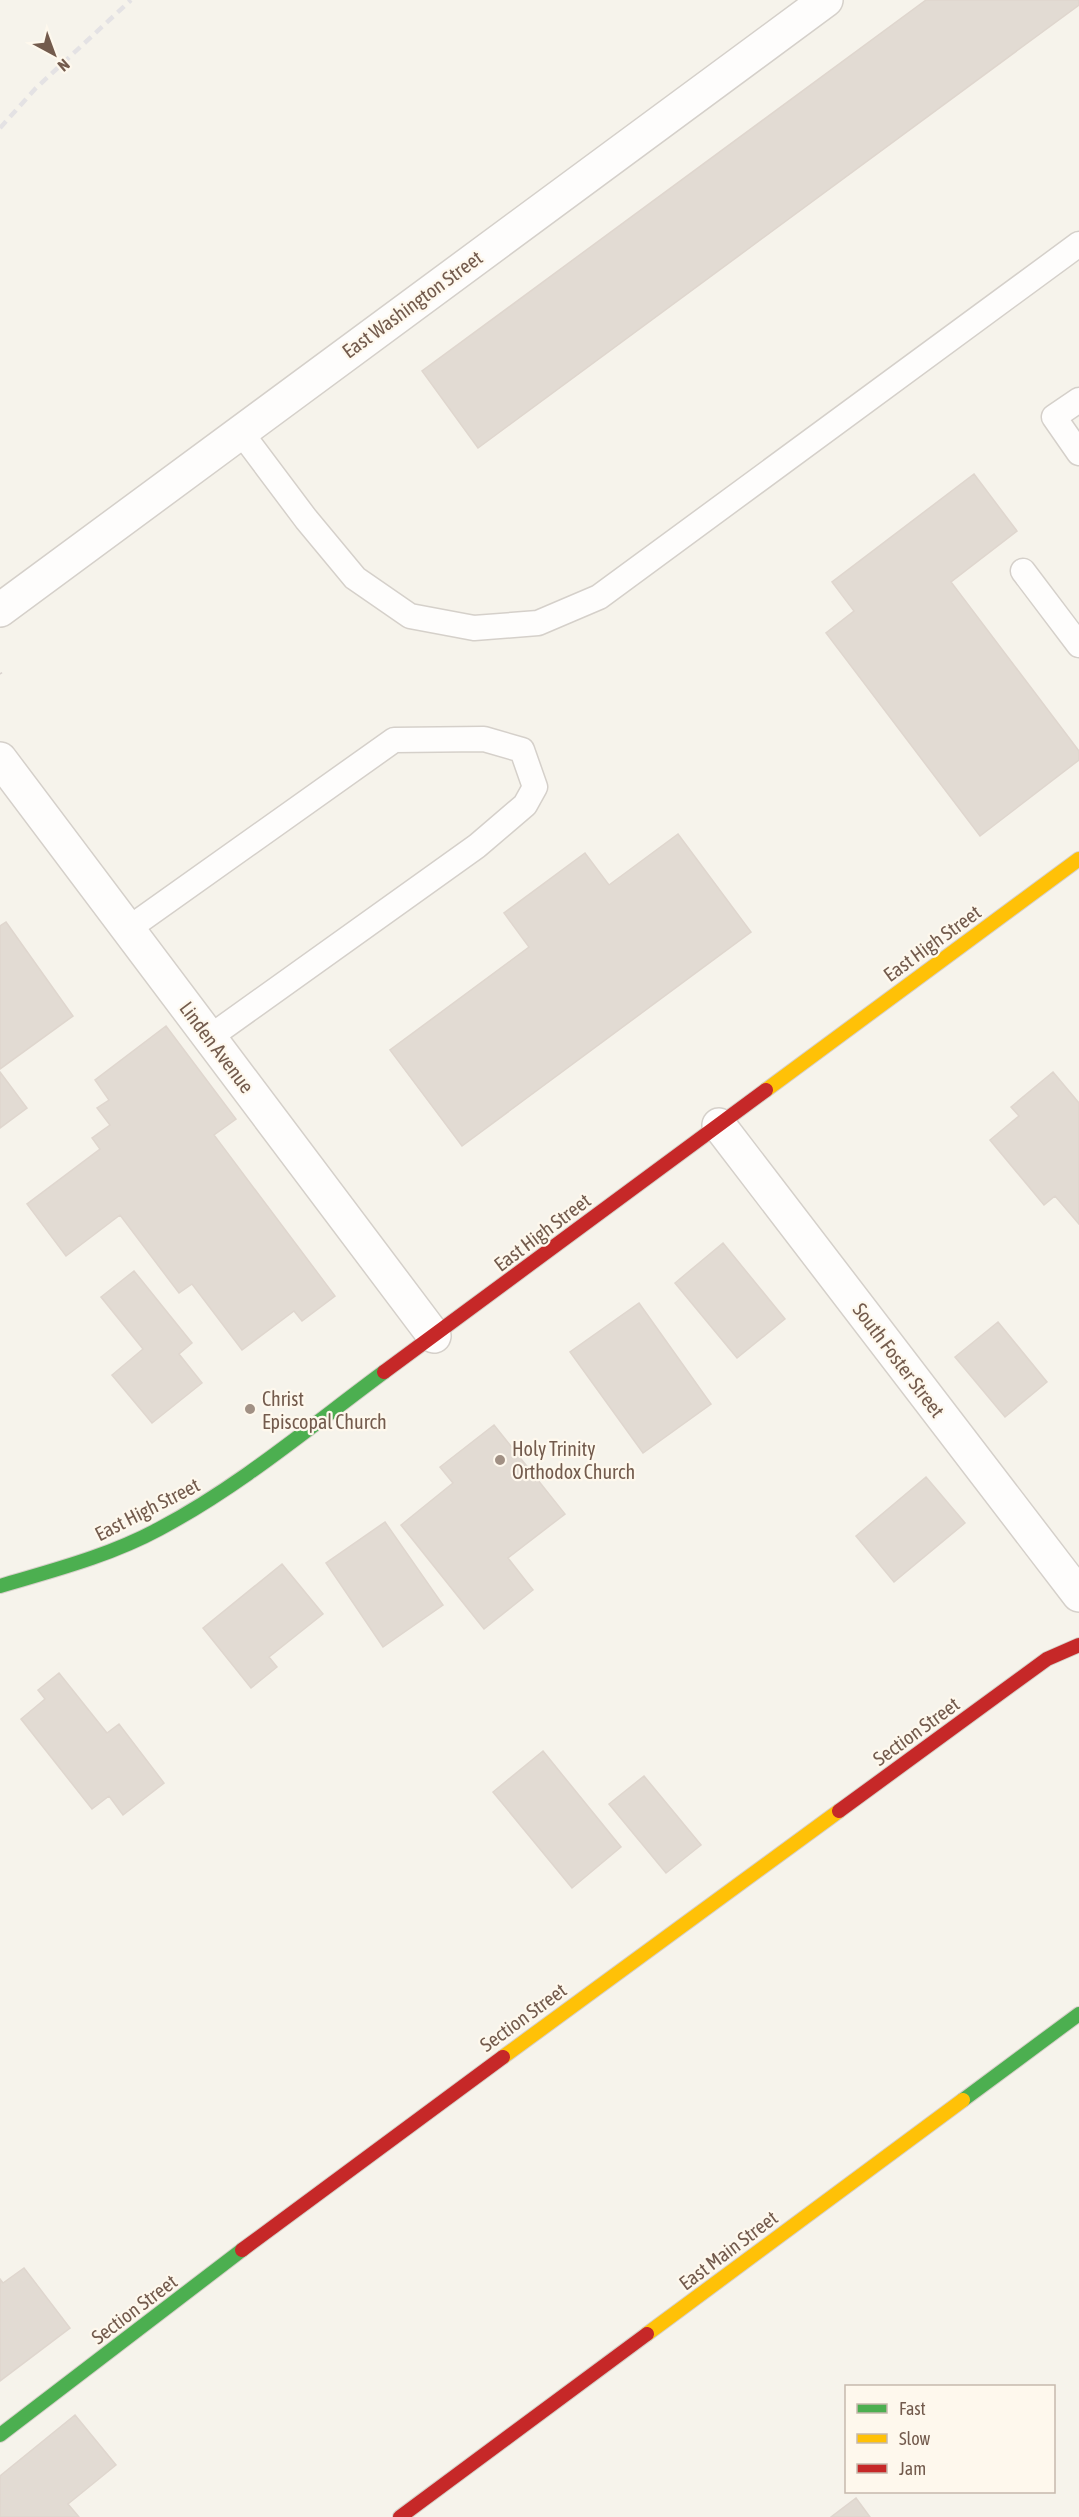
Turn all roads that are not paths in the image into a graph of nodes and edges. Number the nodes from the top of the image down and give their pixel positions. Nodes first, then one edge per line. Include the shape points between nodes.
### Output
1 (826, 0) edge
2 (1079, 244) edge
3 (1079, 399) edge
4 (240, 431) junction
5 (1079, 453) edge
6 (1023, 571) dead end
7 (0, 610) edge
8 (1079, 645) edge
9 (0, 759) edge
10 (1079, 859) edge
11 (128, 929) junction
12 (210, 1037) junction
13 (719, 1125) junction
14 (434, 1336) junction
15 (0, 1586) edge
16 (1079, 1595) edge
17 (1079, 1645) edge
18 (1077, 2018) edge
19 (0, 2435) edge
20 (400, 2517) edge

1 - 4 street, East Washington Street
2 - 4 lane via 599,597 538,623 474,628 410,616 355,578
3 - 5 lane via 1054,417
4 - 7 street, East Washington Street
6 - 8 lane
9 - 11 street, Linden Avenue
10 - 13 street, East High Street
11 - 12 street, Linden Avenue
11 - 12 lane via 394,740 484,739 522,750 535,787 525,805 477,846
12 - 14 street, Linden Avenue
13 - 14 street, East High Street
13 - 16 street, South Foster Street
14 - 15 street, East High Street via 215,1497 157,1530 89,1560
17 - 19 street, Section Street via 1047,1659 366,2156
18 - 20 street, East Main Street

